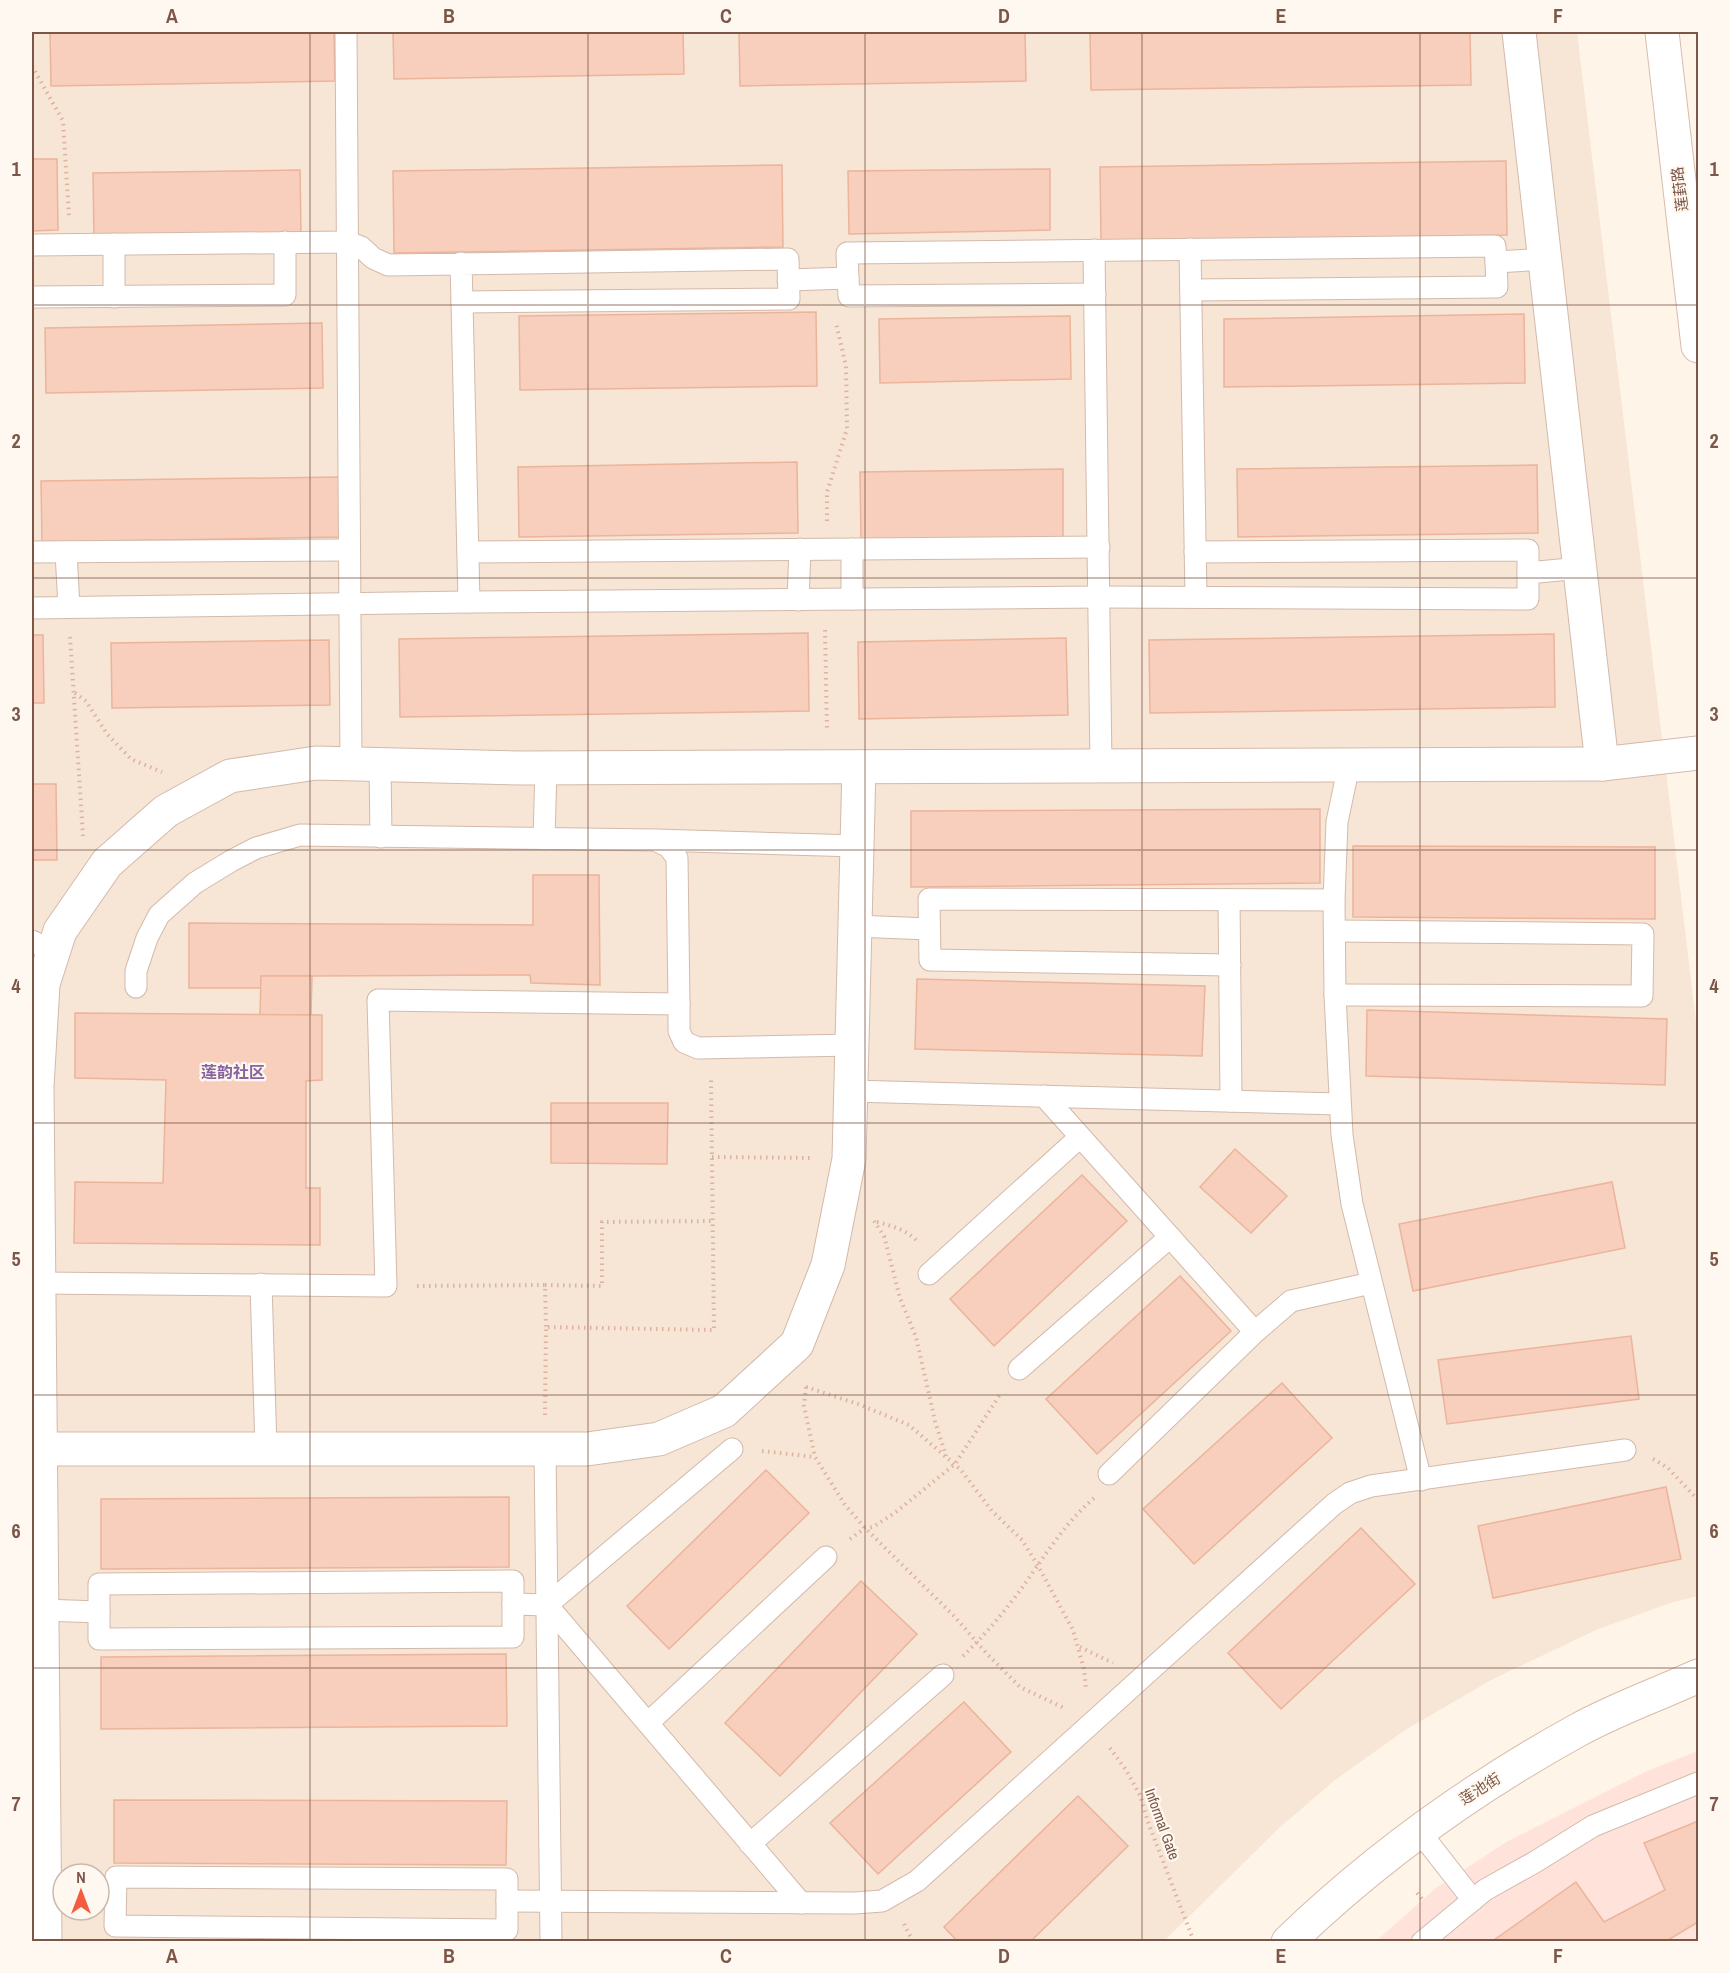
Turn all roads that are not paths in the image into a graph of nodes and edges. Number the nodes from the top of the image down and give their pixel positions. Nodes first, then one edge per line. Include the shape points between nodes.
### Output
1 (346, 32) edge
2 (1519, 32) edge
3 (1662, 32) edge
4 (285, 242) junction
5 (348, 242) junction
6 (114, 244) junction
7 (32, 245) edge
8 (1190, 249) junction
9 (1094, 250) junction
10 (1545, 260) junction
11 (1496, 262) junction
12 (461, 263) junction
13 (848, 278) junction
14 (788, 280) junction
15 (1191, 290) junction
16 (1095, 294) junction
17 (32, 297) edge
18 (114, 297) junction
19 (462, 302) junction
20 (1698, 346) edge
21 (1100, 547) junction
22 (800, 549) junction
23 (852, 549) junction
24 (350, 550) junction
25 (32, 552) edge
26 (66, 552) junction
27 (468, 552) junction
28 (1196, 552) junction
29 (1580, 568) junction
30 (1528, 573) junction
31 (1100, 597) junction
32 (1196, 597) junction
33 (852, 599) junction
34 (798, 600) junction
35 (469, 602) junction
36 (350, 604) junction
37 (32, 608) edge
38 (69, 608) junction
39 (1698, 753) edge
40 (1602, 764) junction
41 (365, 765) junction
42 (1349, 765) junction
43 (1101, 766) junction
44 (844, 767) junction
45 (546, 768) junction
46 (381, 837) junction
47 (544, 838) junction
48 (655, 840) junction
49 (857, 846) junction
50 (1229, 900) junction
51 (1334, 900) junction
52 (855, 926) junction
53 (929, 929) junction
54 (1335, 931) junction
55 (42, 946) edge
56 (1230, 966) junction
57 (136, 987) dead end
58 (1335, 994) junction
59 (679, 1004) junction
60 (852, 1045) junction
61 (35, 1050) edge
62 (851, 1091) junction
63 (1044, 1096) junction
64 (1231, 1101) junction
65 (1340, 1104) junction
66 (1080, 1137) junction
67 (35, 1220) edge
68 (1170, 1237) junction
69 (932, 1270) road end
70 (39, 1282) junction
71 (1371, 1283) junction
72 (261, 1284) junction
73 (1255, 1332) junction
74 (1019, 1369) road end
75 (40, 1449) junction
76 (267, 1449) junction
77 (545, 1449) junction
78 (732, 1449) road end
79 (1626, 1450) road end
80 (1109, 1474) road end
81 (1421, 1480) junction
82 (36, 1530) edge
83 (826, 1557) road end
84 (513, 1604) junction
85 (547, 1605) junction
86 (42, 1610) junction
87 (99, 1611) junction
88 (943, 1675) road end
89 (1698, 1676) edge
90 (648, 1723) junction
91 (1698, 1783) edge
92 (38, 1831) edge
93 (1419, 1831) junction
94 (750, 1844) junction
95 (51, 1885) edge
96 (111, 1889) edge
97 (1473, 1900) junction
98 (507, 1901) junction
99 (550, 1902) junction
100 (801, 1903) junction
101 (51, 1912) edge
102 (111, 1912) edge
103 (45, 1941) edge
104 (551, 1941) edge
105 (1288, 1941) edge
106 (1422, 1941) edge

1 - 5 lane
2 - 10 street
3 - 20 street, 莲葑路
4 - 5 lane
4 - 6 lane
4 - 18 lane via 285,295
5 - 12 lane via 388,265
5 - 24 lane
6 - 7 lane
6 - 18 lane
8 - 9 lane
8 - 11 lane via 1495,246
8 - 15 lane
9 - 13 lane via 847,253
9 - 16 lane
10 - 11 lane
10 - 29 street
11 - 15 lane via 1497,287
12 - 14 lane via 788,260
12 - 19 lane
13 - 14 lane
13 - 16 lane via 849,296
14 - 19 lane via 789,299
15 - 28 lane
16 - 21 lane
17 - 18 lane
19 - 27 lane
21 - 23 lane
21 - 31 lane
22 - 23 lane
22 - 27 lane
22 - 34 lane
23 - 33 lane
24 - 26 lane
24 - 36 lane
25 - 26 lane
26 - 38 lane
27 - 35 lane
28 - 30 lane via 1528,550
28 - 32 lane
29 - 30 lane
29 - 40 street
30 - 32 lane via 1528,599
31 - 32 lane
31 - 33 lane
31 - 43 lane
33 - 34 lane
34 - 35 lane
35 - 36 lane
36 - 38 lane
36 - 41 lane
37 - 38 lane
39 - 40 street
40 - 42 street
41 - 45 street
41 - 46 lane
41 - 55 street via 316,763 230,776 166,811 106,862 60,931
42 - 43 street
42 - 51 lane via 1337,822
43 - 44 street
44 - 45 street
44 - 49 street
45 - 47 lane
46 - 47 lane
46 - 57 lane via 300,835 256,848 195,883 159,915 136,971
47 - 48 lane
48 - 49 lane
48 - 59 lane via 669,847 677,858
49 - 52 street
50 - 51 lane
50 - 53 lane via 929,899
50 - 56 lane
51 - 54 lane
52 - 53 lane
52 - 60 street
53 - 56 lane via 930,960
54 - 58 lane
54 - 58 lane via 1643,934 1642,996
55 - 61 street via 43,984
56 - 64 lane
58 - 65 lane
59 - 60 lane via 679,1031 684,1042 698,1048
59 - 72 lane via 378,1000 386,1286
60 - 62 street
61 - 67 street
62 - 63 lane
62 - 77 street via 849,1159 842,1204 828,1265 797,1344 724,1411 659,1439 587,1449
63 - 64 lane
63 - 66 lane
64 - 65 lane
65 - 71 lane via 1352,1204
66 - 68 lane
66 - 69 lane
67 - 70 street
68 - 73 lane
68 - 74 lane
70 - 72 lane
70 - 75 street
71 - 73 lane via 1292,1301
71 - 81 lane
72 - 76 lane
73 - 80 lane
75 - 76 street
75 - 82 street
76 - 77 street
77 - 85 lane
78 - 85 lane
79 - 81 lane
81 - 100 lane via 1371,1486 1334,1504 917,1881 882,1901
82 - 86 street
83 - 90 lane
84 - 85 lane
84 - 87 lane via 513,1581 99,1584
84 - 87 lane via 513,1637 99,1639
85 - 90 lane
85 - 99 lane
86 - 87 lane
86 - 92 street
88 - 94 lane
89 - 93 street, 莲池街 via 1580,1729 1473,1791
90 - 94 lane
91 - 97 lane via 1593,1826
92 - 95 street
93 - 97 lane
93 - 105 street, 莲池街 via 1389,1852
94 - 100 lane
96 - 98 lane via 116,1877 484,1878 507,1879
97 - 106 lane
98 - 99 lane
98 - 102 lane via 507,1930 115,1926
99 - 100 lane
99 - 104 lane
101 - 103 street

